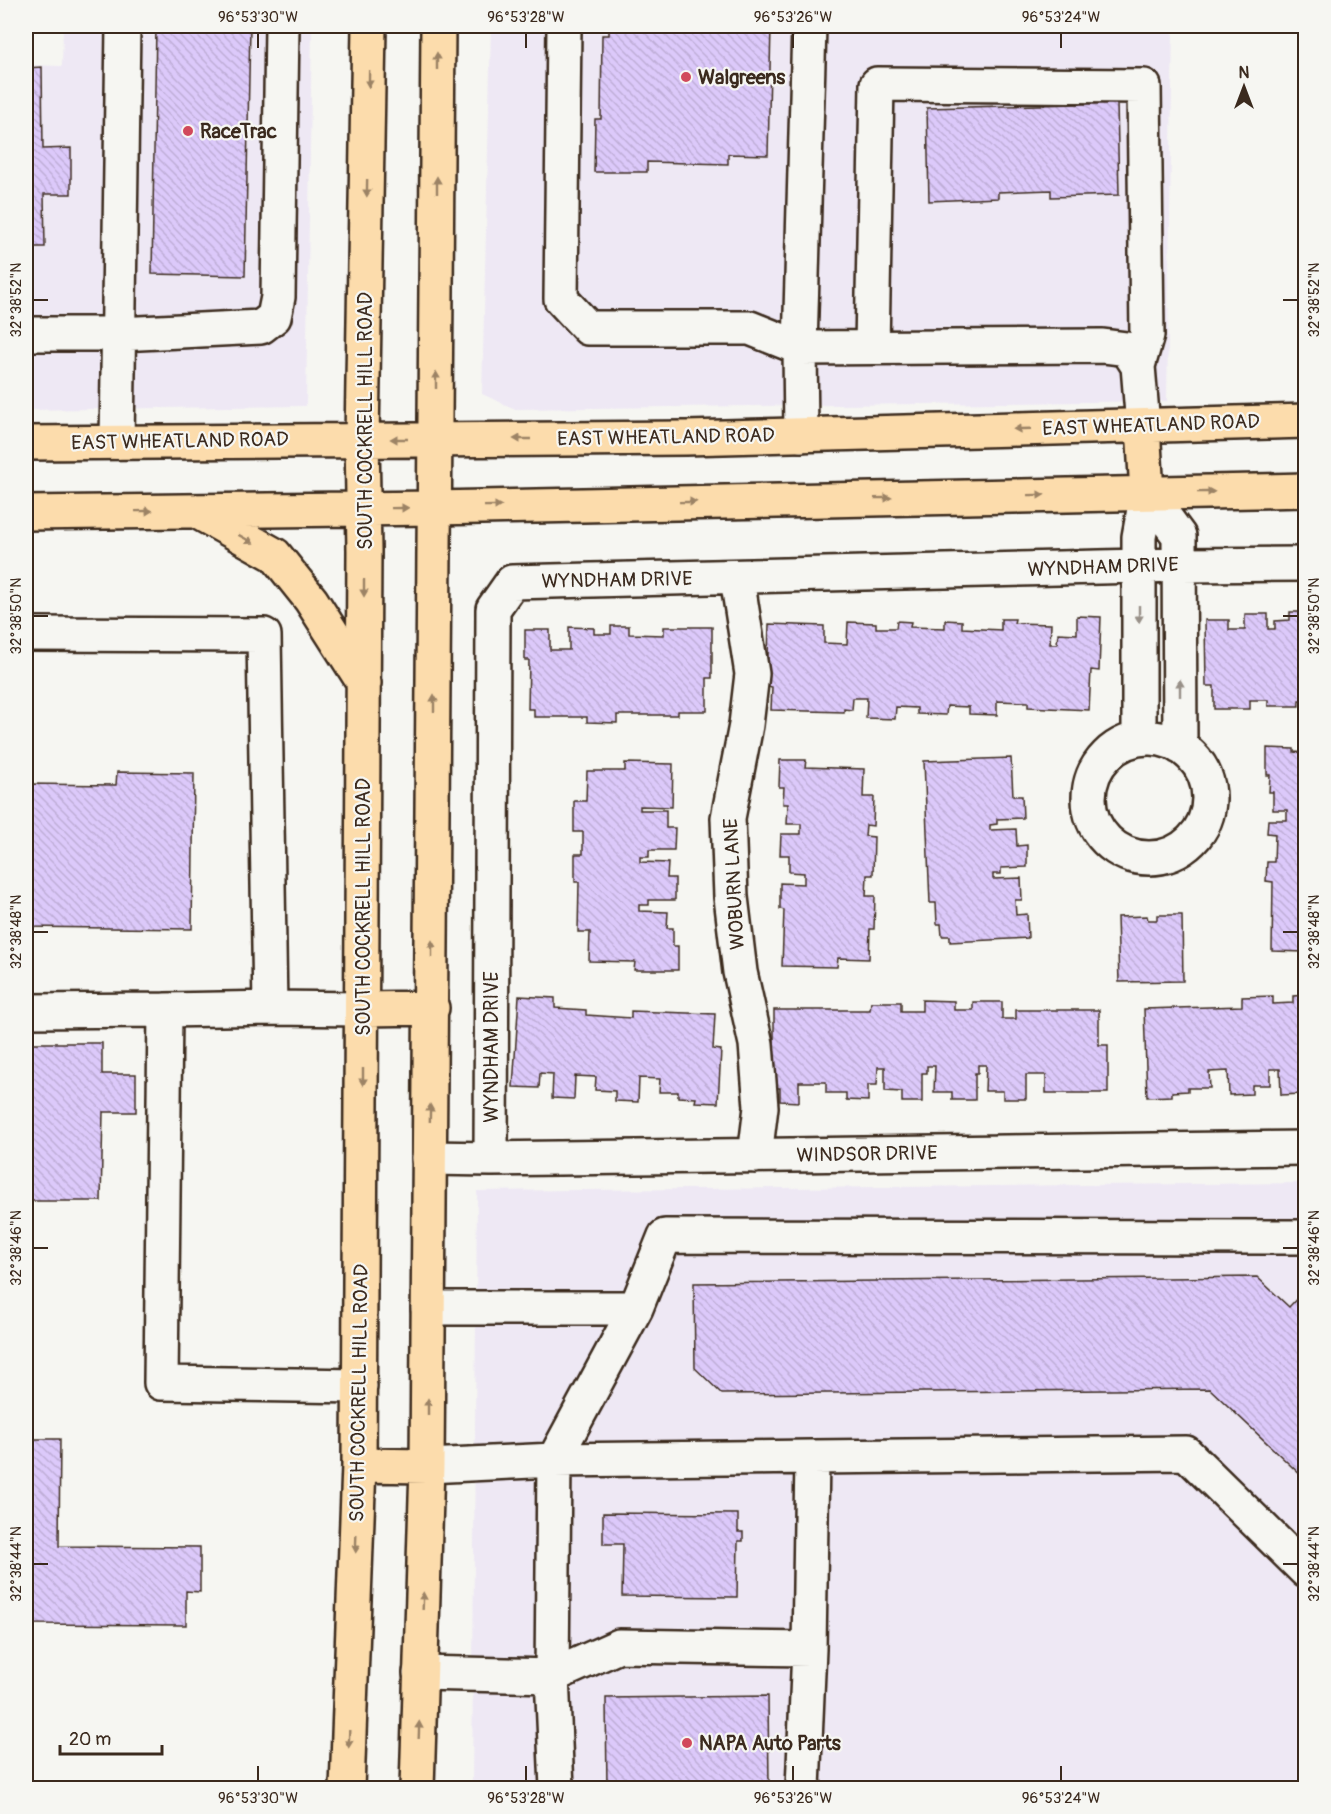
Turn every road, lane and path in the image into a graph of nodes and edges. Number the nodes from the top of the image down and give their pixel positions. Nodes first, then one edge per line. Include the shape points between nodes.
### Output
1 (123, 26) edge
2 (282, 26) edge
3 (369, 26) edge
4 (438, 26) edge
5 (564, 26) edge
6 (788, 26) edge
7 (809, 26) edge
8 (808, 59) junction
9 (26, 334) edge
10 (119, 334) junction
11 (873, 347) junction
12 (800, 348) junction
13 (1138, 366) junction
14 (1305, 421) edge
15 (1143, 426) junction
16 (801, 435) junction
17 (435, 438) junction
18 (362, 439) junction
19 (117, 442) junction
20 (26, 443) edge
21 (1305, 490) edge
22 (1147, 493) junction
23 (435, 508) junction
24 (364, 509) junction
25 (194, 511) junction
26 (26, 513) edge
27 (1305, 564) edge
28 (1180, 565) junction
29 (1139, 566) junction
30 (737, 578) junction
31 (26, 634) edge
32 (364, 683) junction
33 (1139, 739) junction
34 (1180, 747) junction
35 (270, 1008) junction
36 (432, 1008) junction
37 (363, 1009) junction
38 (165, 1010) junction
39 (26, 1011) edge
40 (1305, 1148) edge
41 (754, 1156) junction
42 (429, 1158) junction
43 (491, 1159) junction
44 (1305, 1237) edge
45 (428, 1308) junction
46 (636, 1308) junction
47 (360, 1386) junction
48 (812, 1457) junction
49 (554, 1460) junction
50 (359, 1465) junction
51 (427, 1466) junction
52 (1305, 1571) edge
53 (809, 1649) junction
54 (420, 1673) junction
55 (552, 1676) junction
56 (347, 1788) edge
57 (417, 1788) edge
58 (557, 1788) edge
59 (803, 1788) edge

1 - 10 lane
2 - 10 lane via 278,297 274,317 261,327
3 -> 18 main road, SOUTH COCKRELL HILL ROAD
17 -> 4 main road
5 - 12 lane via 561,299 588,328 750,328
6 - 8 lane
7 - 8 lane
8 - 12 lane
9 - 10 lane
10 - 19 lane
11 - 12 lane
11 - 13 lane via 1102,346 1127,349
11 - 13 lane via 877,84 1144,86 1147,335
12 - 16 lane
13 - 15 lane
14 - 15 main road, EAST WHEATLAND ROAD
15 -> 16 main road, EAST WHEATLAND ROAD
15 - 22 main road
16 -> 17 main road, EAST WHEATLAND ROAD
17 -> 18 main road, EAST WHEATLAND ROAD
17 - 23 main road
18 - 19 main road, EAST WHEATLAND ROAD
18 - 24 main road, SOUTH COCKRELL HILL ROAD
19 - 20 main road, EAST WHEATLAND ROAD
22 -> 21 main road
23 -> 22 main road
22 - 28 lane via 1179,536
22 - 29 lane via 1139,537
24 -> 23 main road
36 -> 23 main road
24 - 25 main road
24 -> 32 main road, SOUTH COCKRELL HILL ROAD
26 -> 25 main road
25 -> 32 main road via 275,555 311,600
27 - 28 lane, WYNDHAM DRIVE
28 - 29 lane, WYNDHAM DRIVE
34 -> 28 lane
29 - 30 lane, WYNDHAM DRIVE
29 -> 33 lane
30 - 41 lane, WOBURN LANE via 752,674 728,818 731,897 740,972 756,1044 761,1107
30 - 43 lane, WYNDHAM DRIVE via 512,582 493,609
31 - 35 lane via 264,635
32 - 37 main road, SOUTH COCKRELL HILL ROAD
33 - 34 lane via 1168,741
33 - 34 lane via 1103,759 1090,792 1090,810 1096,826 1118,849 1132,855 1148,858 1179,850 1193,840 1203,825 1209,792 1205,776
35 - 37 lane
35 - 38 lane
36 - 37 main road
42 -> 36 main road
37 -> 47 main road, SOUTH COCKRELL HILL ROAD
38 - 39 lane
38 - 47 lane via 162,1383
40 - 41 lane, WINDSOR DRIVE
41 - 43 lane, WINDSOR DRIVE
42 - 43 lane, WINDSOR DRIVE
42 - 45 main road
44 - 46 lane via 665,1236
45 - 46 lane
51 -> 45 main road
46 - 49 lane
47 - 50 main road, SOUTH COCKRELL HILL ROAD
48 - 49 lane
48 - 52 lane via 1186,1453
48 - 53 lane
49 - 51 lane
49 - 55 lane
50 - 51 main road
50 -> 56 main road, SOUTH COCKRELL HILL ROAD
54 -> 51 main road
53 - 55 lane via 619,1646
53 - 59 lane
54 - 55 lane
57 -> 54 main road
55 - 58 lane

